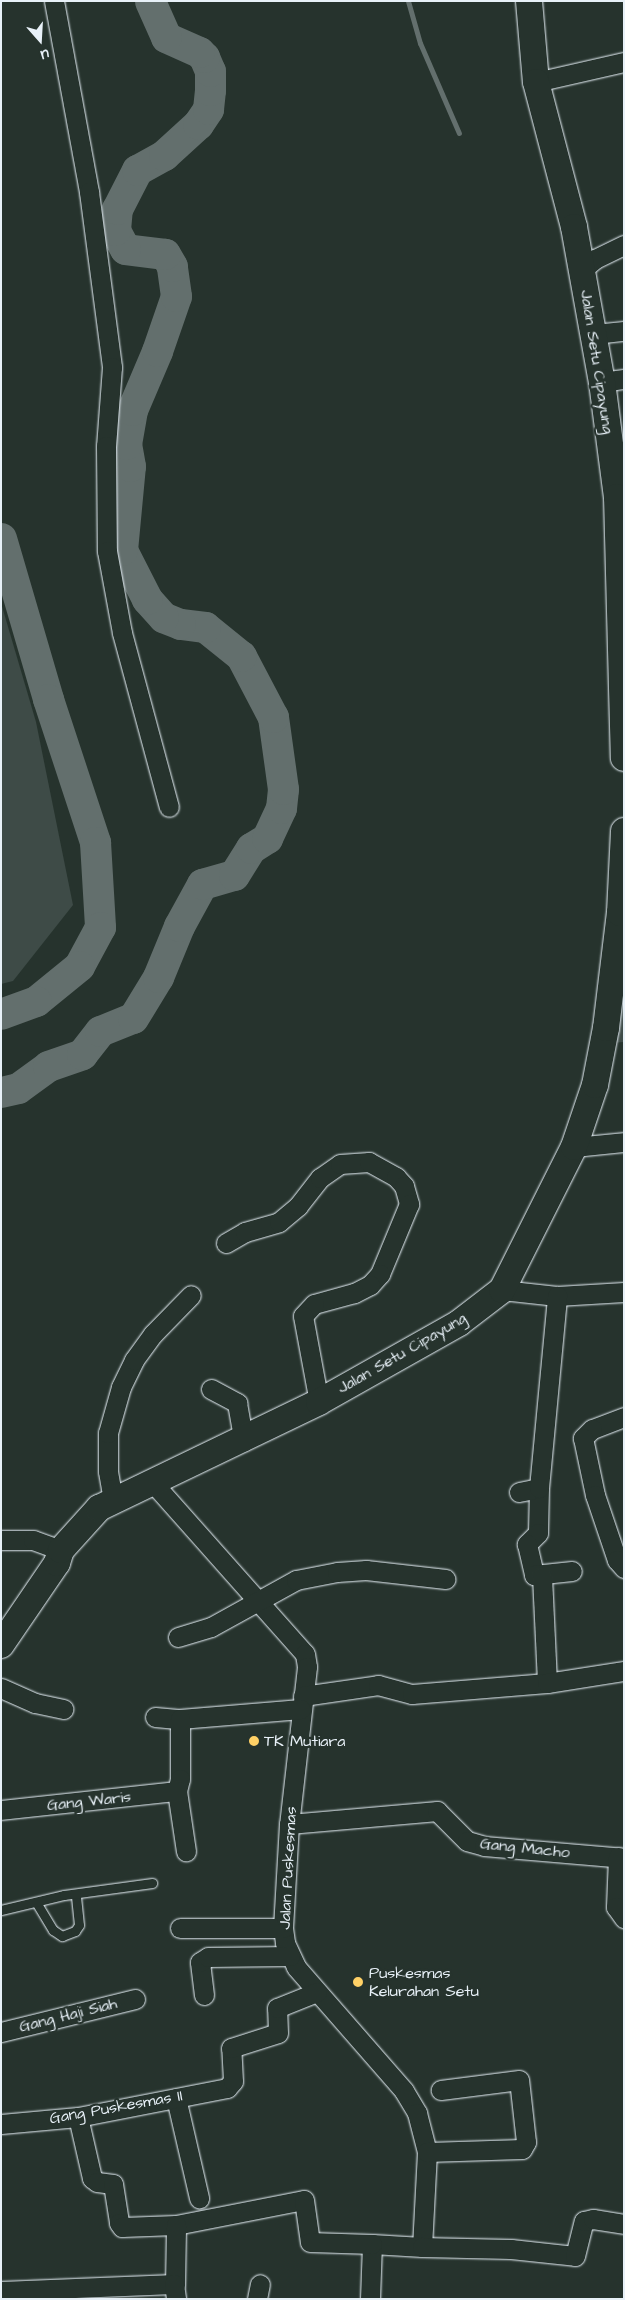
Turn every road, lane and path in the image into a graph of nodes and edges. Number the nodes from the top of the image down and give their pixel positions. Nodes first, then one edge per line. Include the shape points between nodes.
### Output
1 (54, 1) edge
2 (529, 1) edge
3 (624, 62) edge
4 (536, 82) junction
5 (624, 246) edge
6 (582, 270) junction
7 (624, 331) edge
8 (594, 334) junction
9 (613, 381) edge
10 (624, 743) edge
11 (624, 758) edge
12 (169, 807) dead end
13 (624, 830) edge
14 (624, 1142) edge
15 (574, 1147) junction
16 (226, 1243) dead end
17 (502, 1290) junction
18 (624, 1292) edge
19 (191, 1295) dead end
20 (557, 1296) junction
21 (210, 1389) dead end
22 (319, 1402) junction
23 (624, 1418) edge
24 (244, 1441) junction
25 (154, 1484) junction
26 (540, 1488) junction
27 (519, 1492) dead end
28 (113, 1500) junction
29 (1, 1540) edge
30 (61, 1550) junction
31 (624, 1568) edge
32 (572, 1571) dead end
33 (542, 1576) junction
34 (445, 1579) dead end
35 (257, 1601) junction
36 (178, 1637) dead end
37 (1, 1645) edge
38 (624, 1671) edge
39 (547, 1683) junction
40 (1, 1688) edge
41 (302, 1702) junction
42 (63, 1709) dead end
43 (155, 1717) dead end
44 (180, 1719) junction
45 (177, 1791) junction
46 (1, 1810) edge
47 (289, 1824) junction
48 (186, 1851) dead end
49 (621, 1857) edge
50 (152, 1883) dead end
51 (76, 1894) junction
52 (36, 1902) junction
53 (1, 1910) edge
54 (624, 1918) edge
55 (180, 1928) dead end
56 (283, 1928) junction
57 (290, 1956) junction
58 (317, 1992) junction
59 (204, 1995) dead end
60 (135, 1999) dead end
61 (1, 2032) edge
62 (441, 2090) dead end
63 (176, 2098) junction
64 (78, 2117) junction
65 (1, 2124) edge
66 (427, 2152) junction
67 (199, 2198) dead end
68 (624, 2224) edge
69 (176, 2225) junction
70 (372, 2244) junction
71 (422, 2247) junction
72 (1, 2291) edge
73 (175, 2292) edge
74 (370, 2299) edge

1 - 12 street via 90,192 112,367 106,446 107,550 122,633
2 - 4 street, Jalan Setu Cipayung
3 - 4 street
4 - 6 street, Jalan Setu Cipayung
5 - 6 street via 595,259
6 - 8 street, Jalan Setu Cipayung
7 - 8 street
8 - 9 street, Jalan Setu Cipayung
9 - 10 street, Jalan Setu Cipayung
10 - 11 street, Jalan Setu Cipayung
13 - 15 street, Jalan Setu Cipayung via 620,913 606,1028 595,1086
14 - 15 street
15 - 17 street, Jalan Setu Cipayung
16 - 22 street via 245,1232 280,1222 298,1206 320,1178 340,1164 370,1162 396,1177 404,1186 409,1204 380,1274 370,1285 314,1304 303,1316
17 - 20 street
17 - 22 street, Jalan Setu Cipayung via 459,1322
18 - 20 street
19 - 28 street via 148,1341 121,1387 108,1433 108,1471
20 - 26 street
21 - 24 street via 237,1403
22 - 24 street, Jalan Setu Cipayung
23 - 31 street via 592,1430 583,1438 595,1495 617,1560
24 - 25 street, Jalan Setu Cipayung
25 - 28 street, Jalan Setu Cipayung
25 - 35 street, Jalan Puskesmas
26 - 27 street
26 - 33 street via 538,1533 527,1544 534,1574
28 - 30 street, Jalan Setu Cipayung via 99,1508
29 - 30 street via 33,1540
30 - 37 street, Jalan Setu Cipayung via 57,1563
32 - 33 street
33 - 39 street
34 - 35 street via 389,1571 337,1572 296,1580
35 - 36 street via 211,1627
35 - 41 street, Jalan Puskesmas via 303,1648 307,1660
38 - 39 street
39 - 41 street via 412,1694 378,1685
40 - 42 street via 35,1704
41 - 44 street
41 - 47 street, Jalan Puskesmas
43 - 44 street
44 - 45 street
45 - 46 street, Gang Waris
45 - 48 street
47 - 49 street, Gang Macho via 437,1811 467,1841 484,1846
47 - 56 street, Jalan Puskesmas
49 - 54 street via 616,1907
50 - 51 lane
51 - 52 lane
51 - 52 lane via 79,1925 75,1931 62,1936 48,1924
52 - 53 lane
55 - 56 street
56 - 57 street, Jalan Puskesmas
57 - 58 street, Jalan Puskesmas
57 - 59 street via 208,1956 200,1962
58 - 63 street, Gang Puskesmas II via 277,2008 278,2033 231,2048 230,2086
58 - 66 street, Jalan Puskesmas via 404,2091 417,2113
60 - 61 street, Gang Haji Siah
62 - 66 street via 519,2080 526,2142 522,2149
63 - 64 street, Gang Puskesmas II
63 - 67 street
64 - 65 street, Gang Puskesmas II
64 - 69 street via 92,2178 113,2184 119,2223 132,2227
66 - 71 street, Jalan Puskesmas
68 - 71 street via 593,2219 584,2221 575,2256 511,2249
69 - 70 street via 304,2200 310,2242
69 - 73 street
70 - 71 street
70 - 74 street
72 - 73 street

